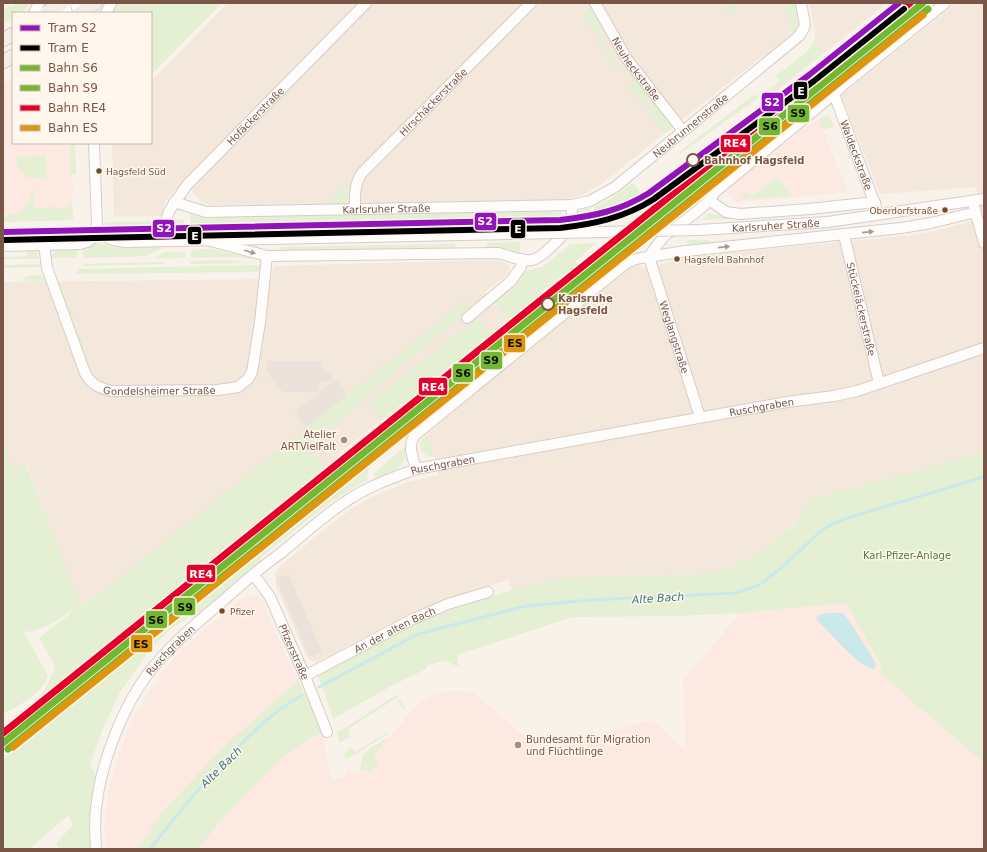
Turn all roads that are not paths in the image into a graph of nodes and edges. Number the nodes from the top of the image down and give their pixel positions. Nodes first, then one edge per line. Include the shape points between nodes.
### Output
1 (39, 3) edge
2 (64, 3) edge
3 (75, 3) edge
4 (95, 3) edge
5 (111, 3) edge
6 (366, 3) edge
7 (531, 3) edge
8 (595, 3) edge
9 (800, 3) edge
10 (945, 3) edge
11 (34, 12) edge
12 (48, 12) edge
13 (80, 12) edge
14 (82, 12) edge
15 (106, 12) edge
16 (12, 35) edge
17 (3, 40) edge
18 (12, 57) edge
19 (3, 62) edge
20 (834, 94) junction
21 (683, 131) junction
22 (94, 144) edge
23 (984, 199) edge
24 (710, 200) junction
25 (972, 201) junction
26 (174, 202) junction
27 (875, 202) junction
28 (572, 206) junction
29 (356, 209) junction
30 (976, 212) junction
31 (878, 215) junction
32 (100, 233) junction
33 (844, 235) junction
34 (207, 240) junction
35 (167, 241) junction
36 (984, 243) edge
37 (44, 244) junction
38 (3, 246) edge
39 (267, 256) junction
40 (649, 257) junction
41 (522, 260) junction
42 (467, 318) dead end
43 (984, 348) edge
44 (879, 383) junction
45 (700, 417) junction
46 (416, 469) junction
47 (254, 574) junction
48 (488, 592) dead end
49 (305, 676) junction
50 (327, 732) dead end
51 (96, 849) edge

1 - 11 street
2 - 12 main road
3 - 13 street
4 - 14 main road
5 - 15 street
6 - 26 street, Hofäckerstraße via 187,185
7 - 29 street, Hirschäckerstraße via 362,174 355,186
8 - 21 street, Neuheckstraße via 629,63
9 - 21 street, Neubrunnenstraße via 805,21 804,28 796,39
10 - 20 street
16 - 17 main road
18 - 19 main road
20 - 24 street via 728,180
20 - 27 street, Waldeckstraße
21 - 28 street, Neubrunnenstraße via 615,187 590,201
22 - 32 street via 96,220
23 - 25 street, Karlsruher Straße
24 - 27 street, Karlsruher Straße via 726,212 740,214
24 - 40 street via 662,239
25 - 30 street
25 - 31 street, Karlsruher Straße
26 - 29 street, Karlsruher Straße via 206,212
26 - 35 street, Hofäckerstraße via 168,213
27 - 31 street, Waldeckstraße
28 - 29 street, Karlsruher Straße
28 - 41 street, Karlsruher Straße via 570,224 563,234 541,256 532,260
33 -> 30 street, Karlsruher Straße via 921,226
30 - 36 street
31 - 34 street, Karlsruher Straße, bridge via 790,225 671,231
32 - 35 street, Karlsruher Straße via 110,240
32 - 37 street via 84,243
40 -> 33 street, Karlsruher Straße
33 - 44 street, Stückeläckerstraße
34 - 35 street, Karlsruher Straße
34 -> 39 street, Karlsruher Straße
37 - 38 street
37 - 39 street, Gondelsheimer Straße via 47,268 85,373 95,386 112,390 218,390 233,389 244,383 252,372
39 - 41 street, Karlsruher Straße via 498,253
40 - 45 street, Weglangstraße
40 - 46 street, Karlsruher Straße via 625,264 415,435 411,446
41 - 42 street via 511,281
43 - 44 street, Ruschgraben
44 - 45 street, Ruschgraben via 834,396
45 - 46 street, Ruschgraben
46 - 47 street, Ruschgraben via 372,486 344,502
47 - 49 street, Pfizerstraße via 270,597
47 - 51 street, Ruschgraben via 190,628 146,676 130,701 114,737 100,784 95,815
48 - 49 street, An der alten Bach via 448,604 413,619
49 - 50 street, Pfizerstraße

